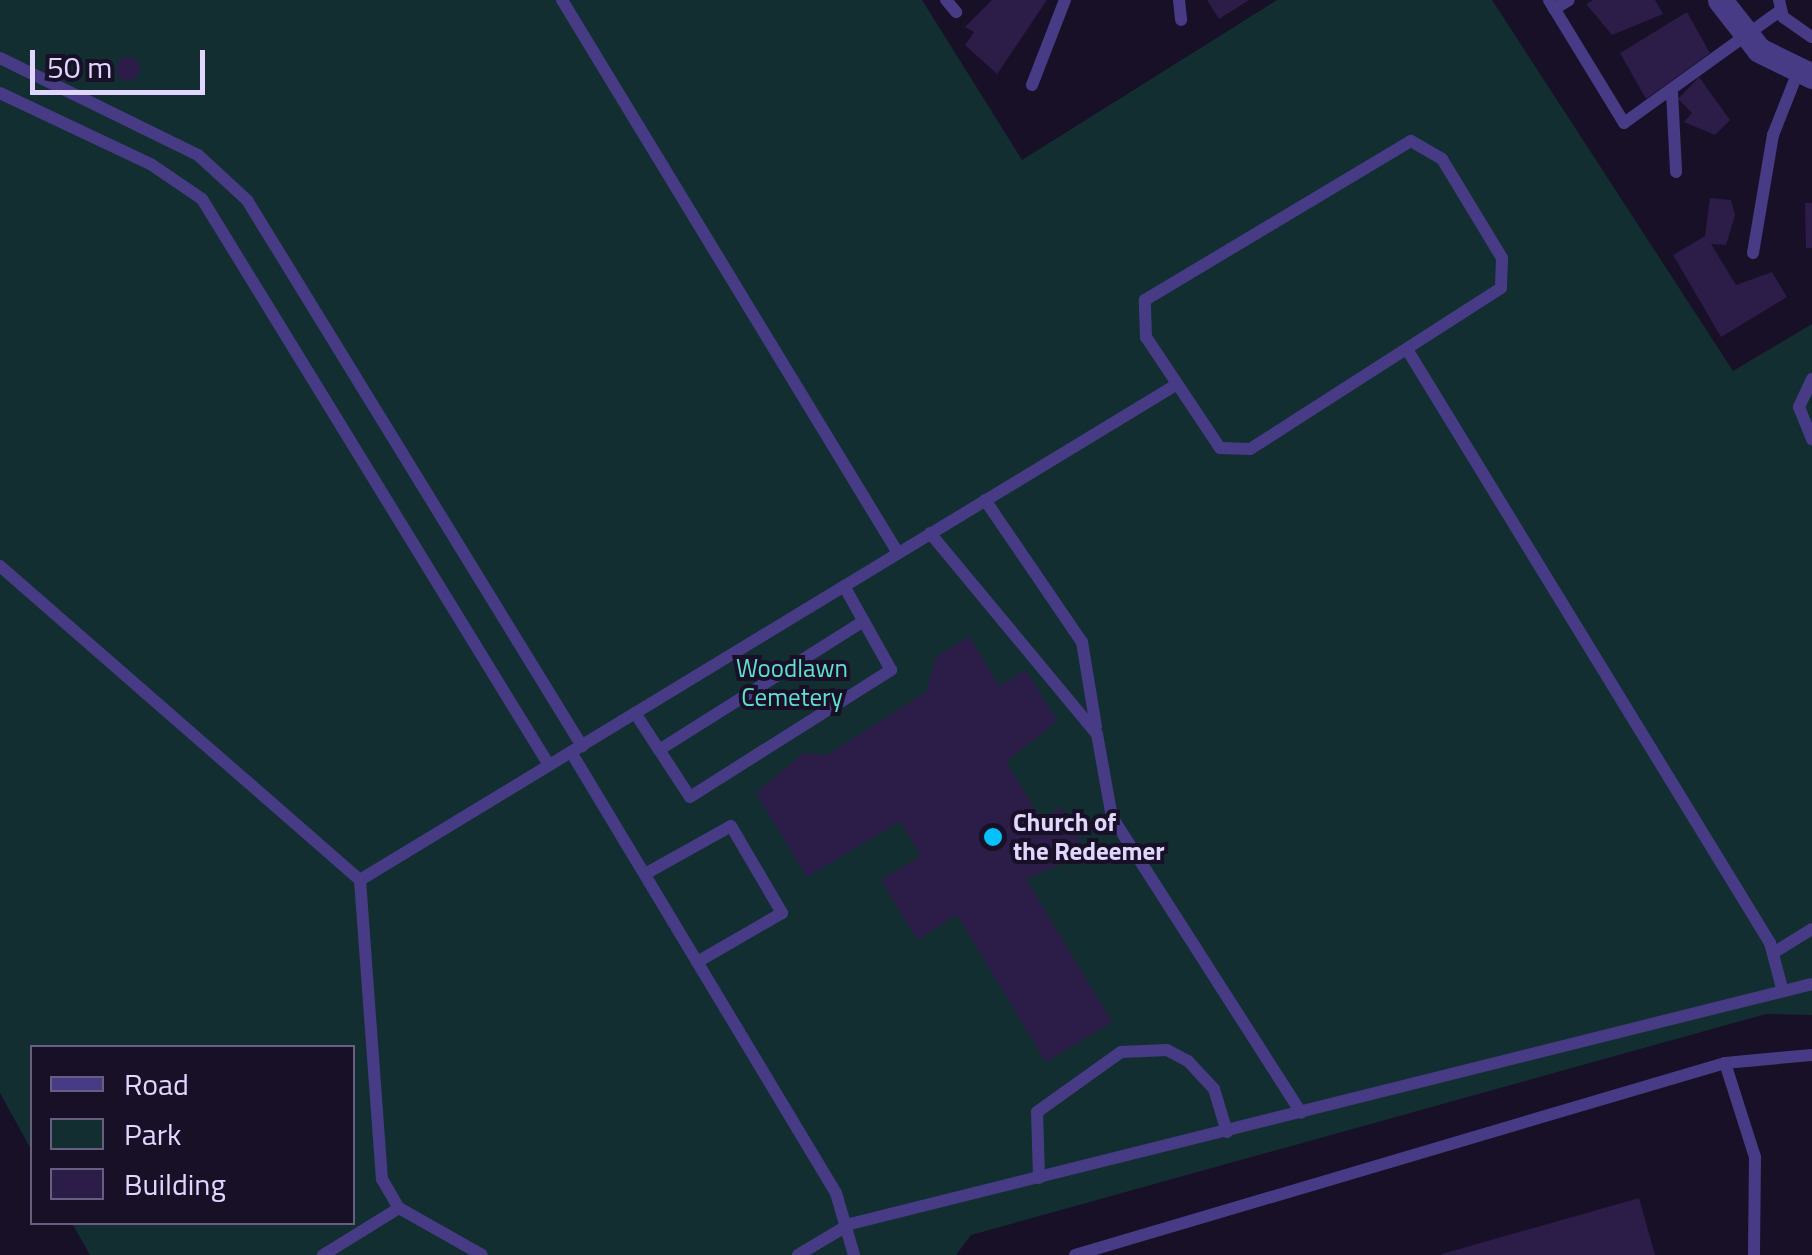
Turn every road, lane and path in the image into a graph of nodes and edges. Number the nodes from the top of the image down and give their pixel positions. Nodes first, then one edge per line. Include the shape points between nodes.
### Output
1 (562, 0) edge
2 (946, 0) edge
3 (1065, 0) edge
4 (1179, 0) edge
5 (1569, 0) edge
6 (1720, 0) edge
7 (1552, 4) edge
8 (1779, 6) edge
9 (956, 12) dead end
10 (1182, 20) dead end
11 (1812, 37) edge
12 (1749, 40) junction
13 (0, 58) edge
14 (1805, 74) edge
15 (1032, 85) dead end
16 (1672, 92) junction
17 (0, 93) edge
18 (1676, 172) dead end
19 (1754, 252) dead end
20 (1408, 350) junction
21 (1812, 379) edge
22 (1174, 386) junction
23 (1812, 439) edge
24 (985, 500) junction
25 (930, 533) junction
26 (898, 552) junction
27 (0, 566) edge
28 (844, 586) junction
29 (864, 620) junction
30 (635, 713) junction
31 (1097, 734) junction
32 (577, 749) junction
33 (659, 750) junction
34 (550, 764) junction
35 (645, 874) junction
36 (360, 880) junction
37 (1812, 929) edge
38 (1773, 952) junction
39 (698, 962) junction
40 (1812, 984) edge
41 (1782, 988) junction
42 (1812, 1055) edge
43 (1725, 1063) junction
44 (1302, 1113) junction
45 (1227, 1132) junction
46 (1039, 1178) junction
47 (399, 1208) junction
48 (850, 1224) junction
49 (324, 1255) edge
50 (482, 1255) edge
51 (798, 1255) edge
52 (854, 1255) edge
53 (1075, 1255) edge
54 (1754, 1255) edge

1 - 26 lane
2 - 9 lane
3 - 15 lane
4 - 10 lane
5 - 7 lane
6 - 12 street
7 - 16 lane via 1624,124
8 - 11 lane
8 - 12 lane
12 - 14 street
12 - 16 lane
13 - 32 lane via 198,154 248,200
14 - 19 lane via 1773,135
16 - 18 lane
17 - 34 lane via 152,165 202,199
20 - 22 lane via 1243,451 1209,440
20 - 22 lane via 1489,301 1504,274 1442,158 1410,141 1145,300 1144,332
20 - 38 lane
21 - 23 lane via 1798,407
22 - 24 lane
24 - 25 lane
24 - 31 lane via 1082,642
25 - 26 lane
25 - 31 lane
26 - 28 lane
27 - 36 lane
28 - 29 lane
28 - 30 lane
29 - 33 lane
29 - 33 lane via 891,670 794,732 690,797
30 - 32 lane
30 - 33 lane
31 - 44 lane via 1112,816
32 - 34 lane
32 - 35 lane
34 - 36 lane
35 - 39 lane
35 - 39 lane via 730,826 782,913
36 - 47 lane via 372,1136
37 - 38 lane
38 - 41 lane
39 - 48 lane
40 - 41 lane
41 - 44 lane
42 - 43 lane
43 - 53 lane
43 - 54 lane via 1754,1157
44 - 45 lane
45 - 46 lane
45 - 46 lane via 1214,1089 1188,1061 1167,1050 1121,1052 1037,1112
46 - 48 lane
47 - 49 lane
47 - 50 lane
48 - 51 lane
48 - 52 lane

